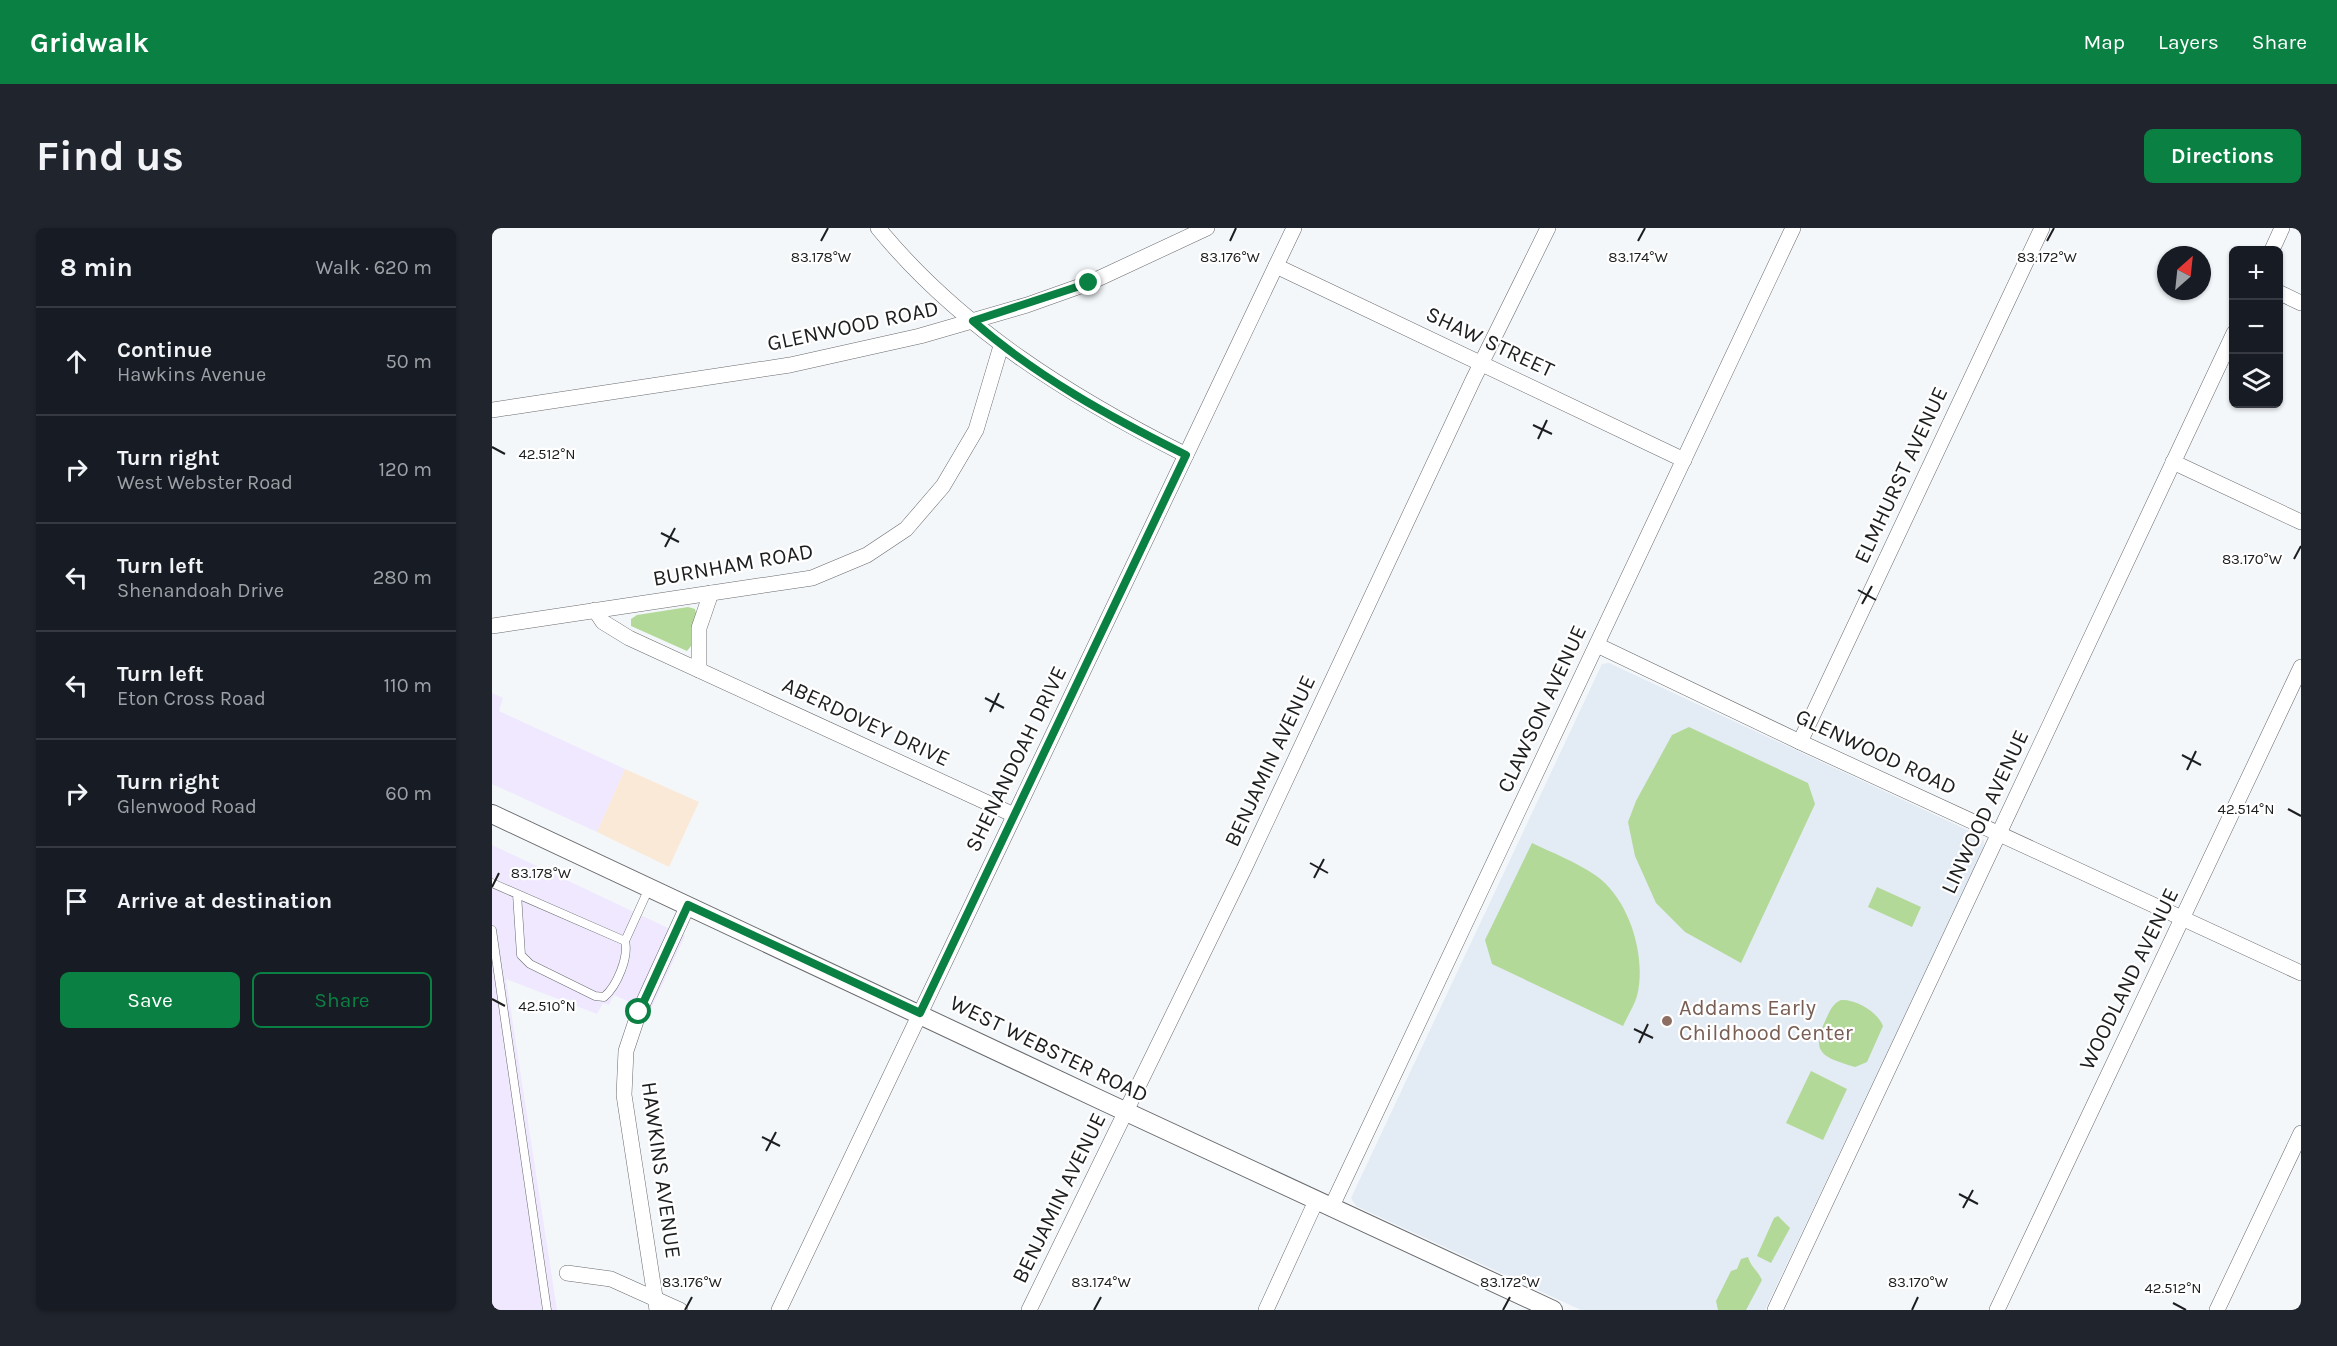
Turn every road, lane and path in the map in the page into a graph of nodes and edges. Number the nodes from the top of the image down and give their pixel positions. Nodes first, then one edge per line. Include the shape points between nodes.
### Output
1 (878, 228) edge
2 (1207, 228) edge
3 (1548, 228) edge
4 (1793, 228) edge
5 (2042, 228) edge
6 (2282, 228) edge
7 (1291, 229) edge
8 (2274, 246) edge
9 (1276, 266) junction
10 (2283, 294) edge
11 (2301, 303) edge
12 (973, 321) junction
13 (2229, 344) edge
14 (1001, 346) junction
15 (1481, 363) junction
16 (492, 410) edge
17 (1186, 455) junction
18 (1684, 460) junction
19 (2173, 462) junction
20 (2301, 522) edge
21 (711, 593) junction
22 (595, 610) junction
23 (492, 626) edge
24 (1597, 645) junction
25 (699, 670) junction
26 (2300, 670) edge
27 (1800, 741) junction
28 (492, 814) edge
29 (1014, 815) junction
30 (2000, 834) junction
31 (492, 883) edge
32 (650, 887) junction
33 (517, 894) junction
34 (688, 905) junction
35 (2183, 919) junction
36 (492, 930) edge
37 (625, 941) junction
38 (2301, 973) edge
39 (920, 1013) junction
40 (1126, 1113) junction
41 (2301, 1133) edge
42 (1324, 1204) junction
43 (567, 1273) dead end
44 (656, 1304) edge
45 (1523, 1304) edge
46 (547, 1310) edge
47 (680, 1310) edge
48 (779, 1310) edge
49 (1029, 1310) edge
50 (1266, 1310) edge
51 (1553, 1310) edge
52 (1775, 1310) edge
53 (1997, 1310) edge
54 (2217, 1310) edge

1 - 12 street
2 - 12 street, GLENWOOD ROAD via 1089,283
3 - 15 street, BENJAMIN AVENUE
4 - 18 street, CLAWSON AVENUE
5 - 27 street, ELMHURST AVENUE
6 - 8 street
7 - 9 street, SHENANDOAH DRIVE
9 - 15 street, SHAW STREET
9 - 17 street, SHENANDOAH DRIVE
10 - 11 street
12 - 14 street
12 - 16 street, GLENWOOD ROAD via 867,350 790,365
13 - 19 street, LINWOOD AVENUE
14 - 17 street via 1114,419
14 - 21 street, BURNHAM ROAD via 983,411 967,449 944,486 906,529 867,555 812,578
15 - 18 street, SHAW STREET
15 - 40 street, BENJAMIN AVENUE
17 - 29 street, SHENANDOAH DRIVE
18 - 24 street, CLAWSON AVENUE
19 - 20 street
19 - 30 street, LINWOOD AVENUE
21 - 22 street, BURNHAM ROAD
21 - 25 street via 699,627
22 - 23 street, BURNHAM ROAD
22 - 25 street, ABERDOVEY DRIVE via 614,630
24 - 27 street, GLENWOOD ROAD
24 - 42 street, CLAWSON AVENUE
25 - 29 street, ABERDOVEY DRIVE
26 - 35 street, WOODLAND AVENUE
27 - 30 street, GLENWOOD ROAD
28 - 32 street, WEST WEBSTER ROAD
29 - 39 street, SHENANDOAH DRIVE
30 - 35 street, GLENWOOD ROAD
30 - 52 street, LINWOOD AVENUE
31 - 33 lane
32 - 34 street, WEST WEBSTER ROAD
32 - 37 lane
33 - 37 lane
33 - 37 lane via 521,956 595,996 604,997 610,992 625,957
34 - 39 street, WEST WEBSTER ROAD
34 - 44 street, HAWKINS AVENUE via 639,1012 626,1051 624,1095
35 - 38 street, GLENWOOD ROAD
35 - 53 street, WOODLAND AVENUE
36 - 46 lane
39 - 40 street, WEST WEBSTER ROAD
39 - 48 street, SHENANDOAH DRIVE
40 - 42 street, WEST WEBSTER ROAD
40 - 49 street, BENJAMIN AVENUE
41 - 54 street
42 - 45 street, WEST WEBSTER ROAD
42 - 50 street, CLAWSON AVENUE
43 - 44 street via 598,1275 629,1286
44 - 47 street
45 - 51 street, WEST WEBSTER ROAD

